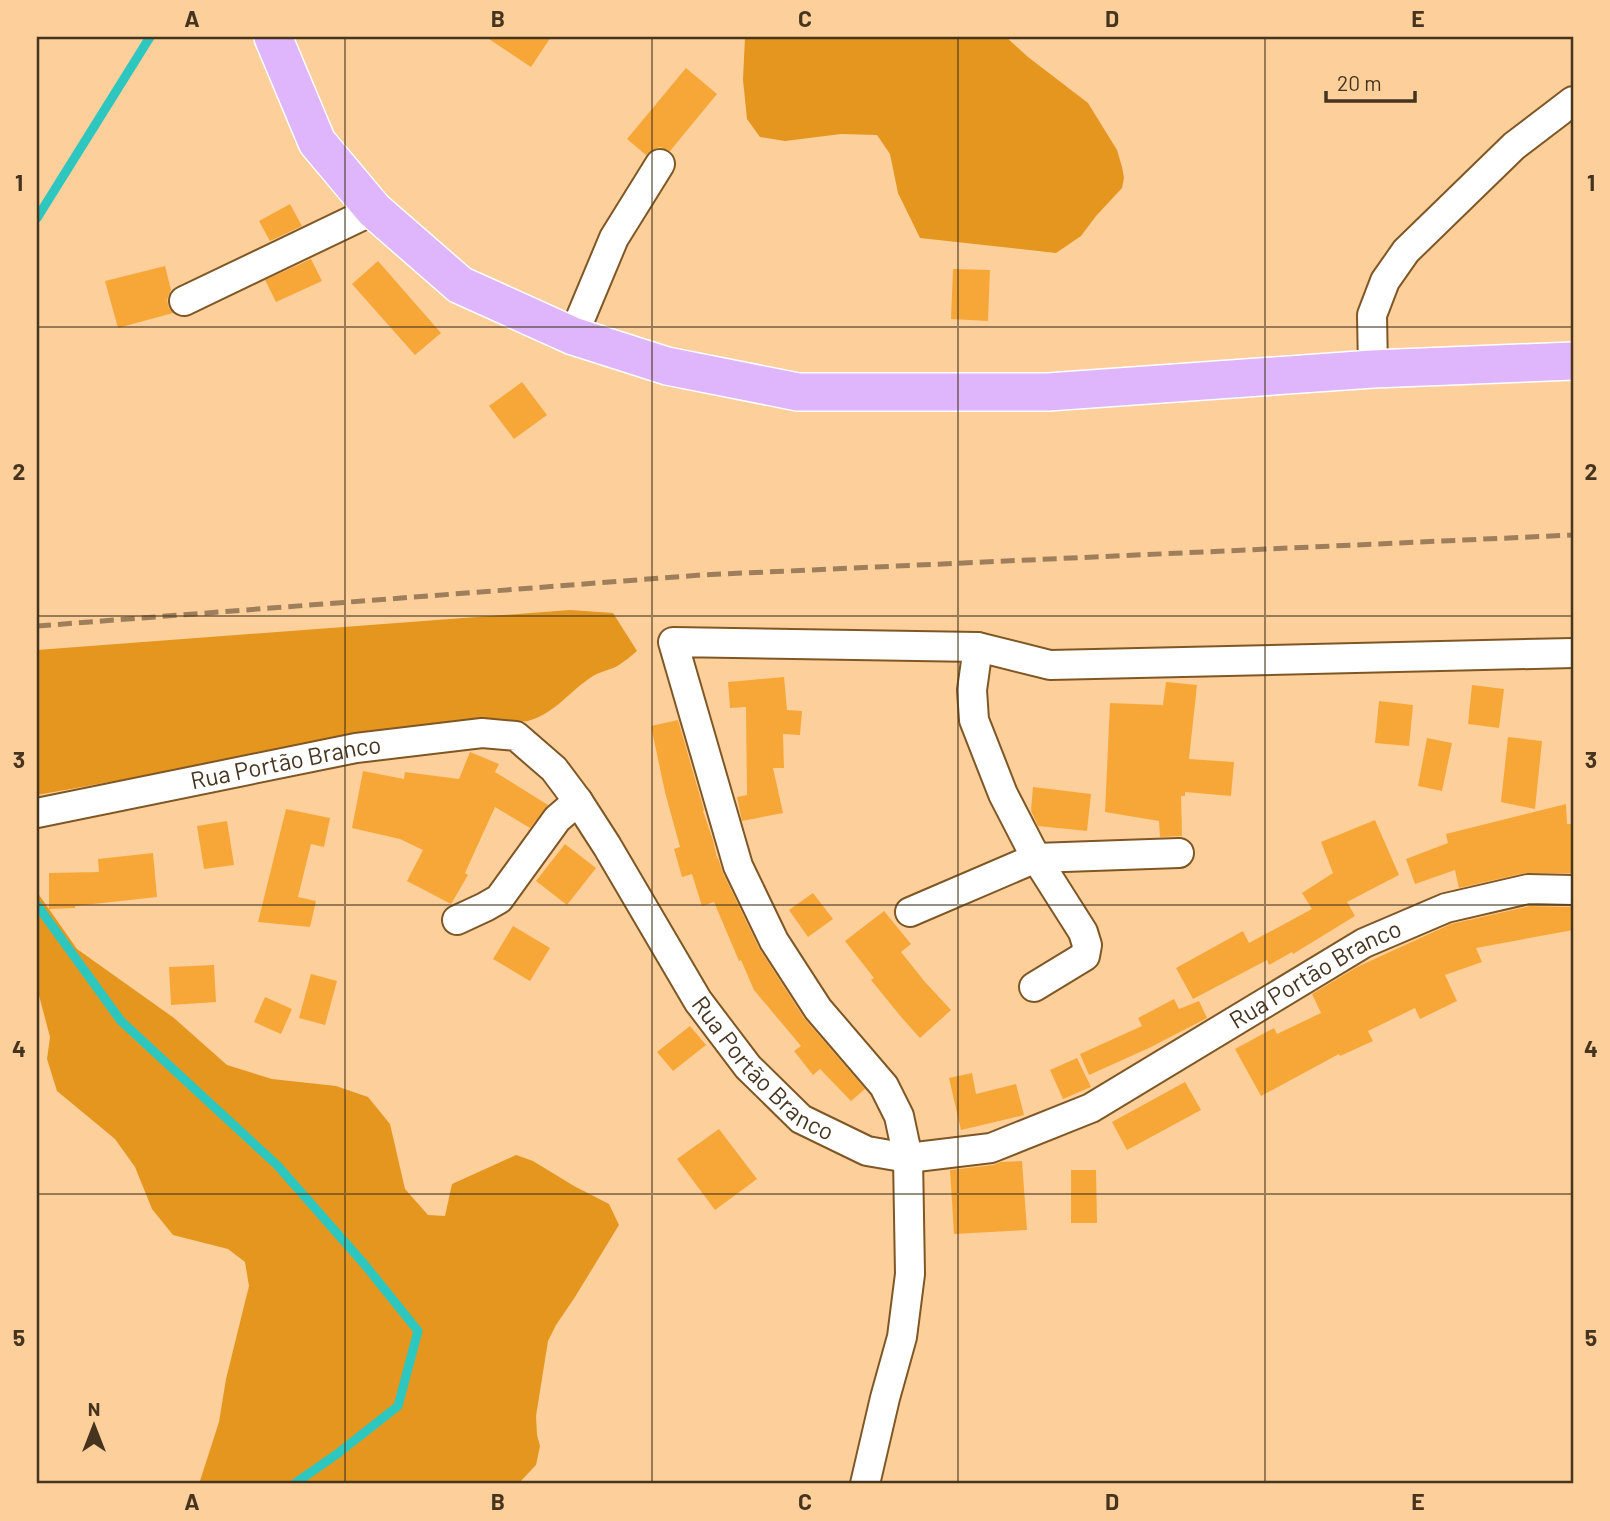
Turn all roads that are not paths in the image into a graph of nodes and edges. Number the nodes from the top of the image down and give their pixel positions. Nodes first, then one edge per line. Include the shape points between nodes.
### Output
1 (273, 37) edge
2 (1573, 101) edge
3 (660, 164) dead end
4 (374, 210) junction
5 (184, 302) dead end
6 (573, 336) junction
7 (1573, 361) edge
8 (1373, 369) junction
9 (978, 647) junction
10 (1573, 653) edge
11 (578, 802) junction
12 (37, 813) edge
13 (1179, 853) dead end
14 (1036, 858) junction
15 (1573, 890) edge
16 (910, 912) dead end
17 (457, 920) dead end
18 (1034, 987) dead end
19 (908, 1158) junction
20 (865, 1484) edge

1 - 4 main road via 317,142
2 - 8 street via 1514,146 1406,251 1385,281 1372,315
3 - 6 street via 614,238
4 - 5 street
4 - 6 main road via 460,285
6 - 8 main road via 667,366 798,392 1048,392
7 - 8 main road
9 - 10 street via 1050,665
9 - 14 street via 972,690 974,720 1003,794
9 - 19 street via 673,642 738,866 774,941 818,1009 884,1086 899,1116
11 - 12 street, Rua Portão Branco via 554,769 516,736 482,733 356,748
11 - 17 street via 557,819 499,898
11 - 19 street, Rua Portão Branco via 698,1001 748,1067 801,1119 867,1151
13 - 14 street
14 - 16 street
14 - 18 street via 1087,945 1085,956
15 - 19 street, Rua Portão Branco via 1528,889 1446,908 1364,943 1091,1108 991,1148
19 - 20 street via 910,1274 902,1337

